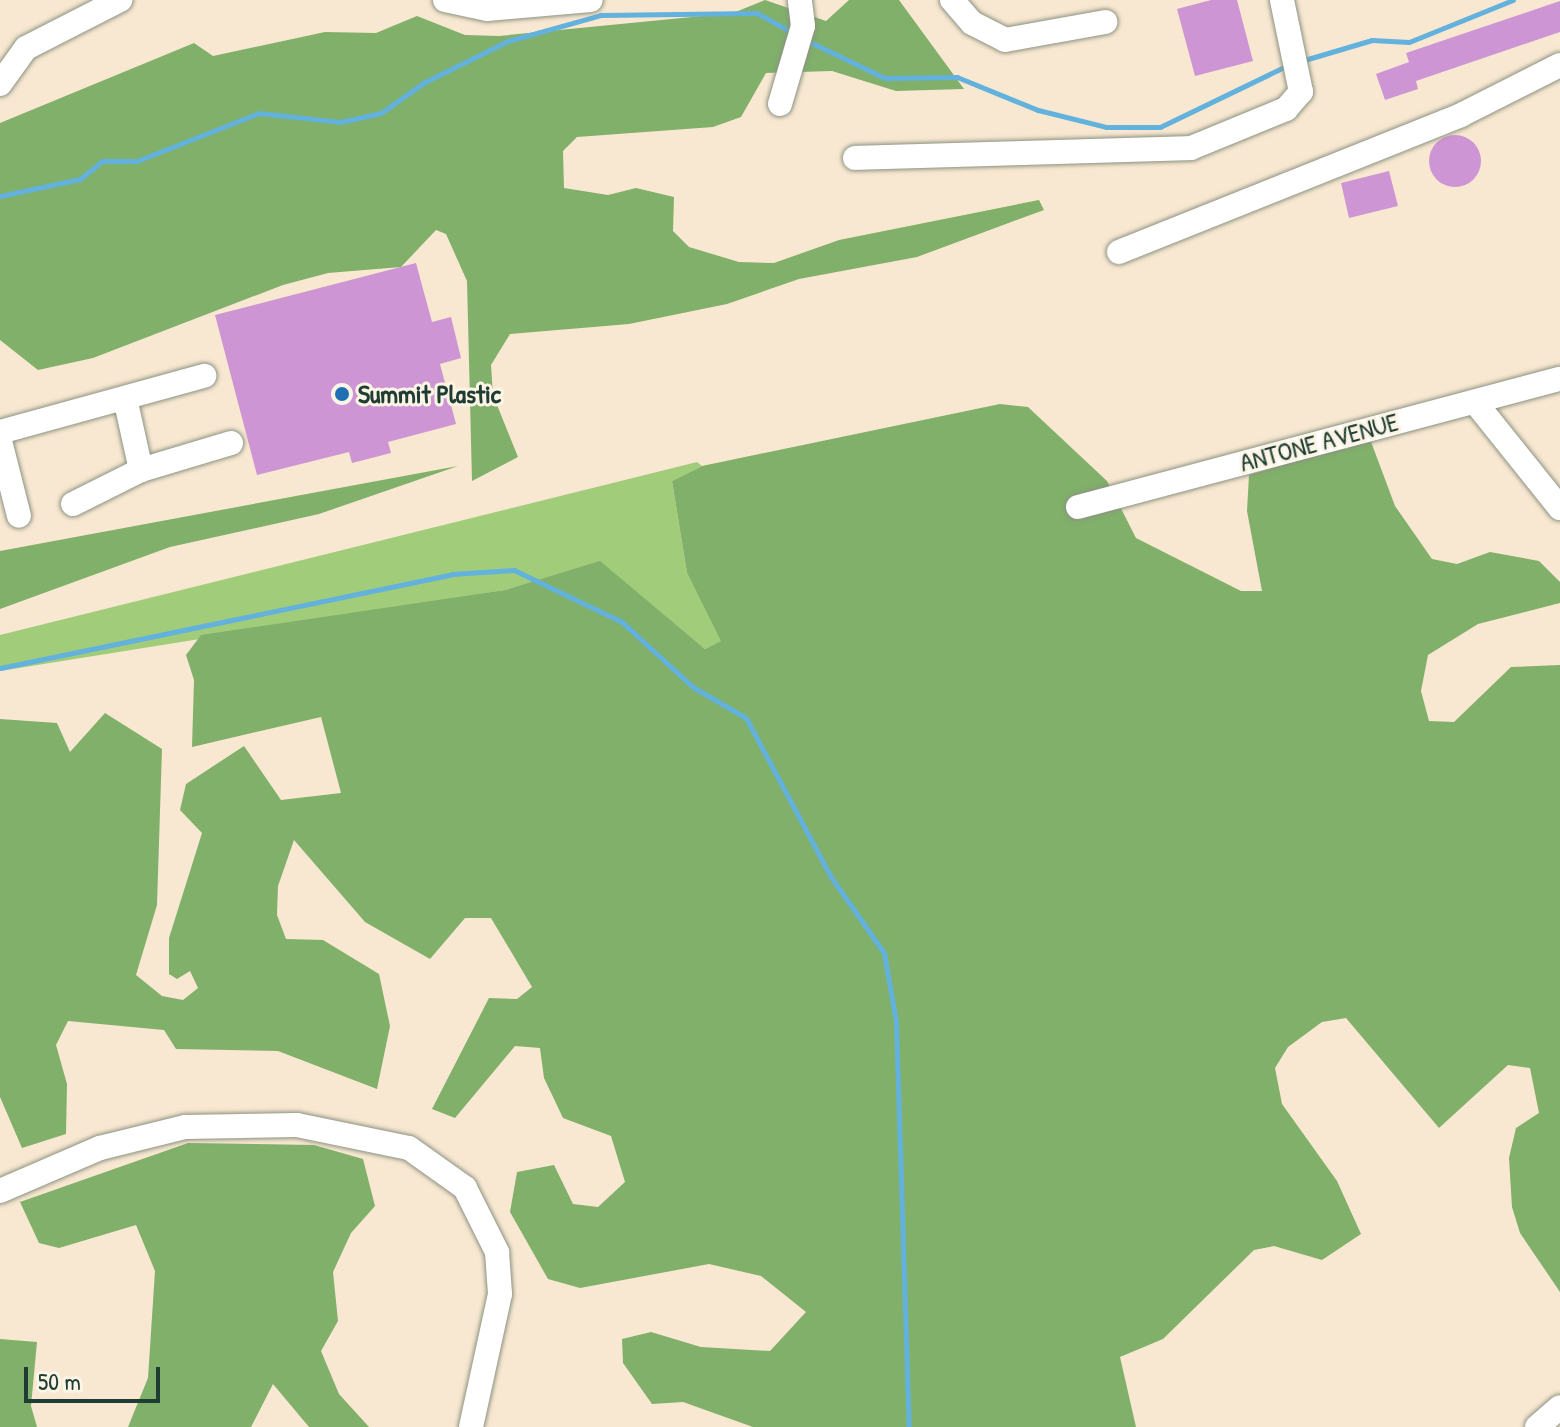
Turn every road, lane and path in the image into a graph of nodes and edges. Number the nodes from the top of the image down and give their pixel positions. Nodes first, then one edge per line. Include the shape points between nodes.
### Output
1 (120, 0) edge
2 (445, 0) edge
3 (591, 0) edge
4 (800, 0) edge
5 (952, 0) edge
6 (1282, 0) edge
7 (1105, 22) dead end
8 (1560, 65) edge
9 (0, 84) edge
10 (780, 104) dead end
11 (855, 158) dead end
12 (1119, 252) dead end
13 (204, 376) dead end
14 (1560, 379) edge
15 (125, 398) junction
16 (1475, 402) junction
17 (0, 432) edge
18 (0, 441) edge
19 (231, 443) dead end
20 (141, 470) junction
21 (73, 504) dead end
22 (1078, 507) dead end
23 (1560, 508) edge
24 (19, 516) dead end
25 (0, 1191) edge
26 (1560, 1407) edge
27 (471, 1427) edge
28 (1537, 1427) edge

1 - 9 street via 26,48
2 - 3 street via 487,9
4 - 10 street via 800,35
5 - 7 street via 972,23 1005,40
6 - 11 street via 1301,92 1286,109 1191,148
8 - 12 street via 1461,115
13 - 15 street
14 - 16 street, ANTONE AVENUE
15 - 17 street
15 - 20 street
16 - 22 street, ANTONE AVENUE
16 - 23 street
18 - 24 street
19 - 20 street
20 - 21 street
25 - 27 street via 100,1148 185,1127 297,1125 409,1148 465,1188 497,1252 500,1294
26 - 28 street

